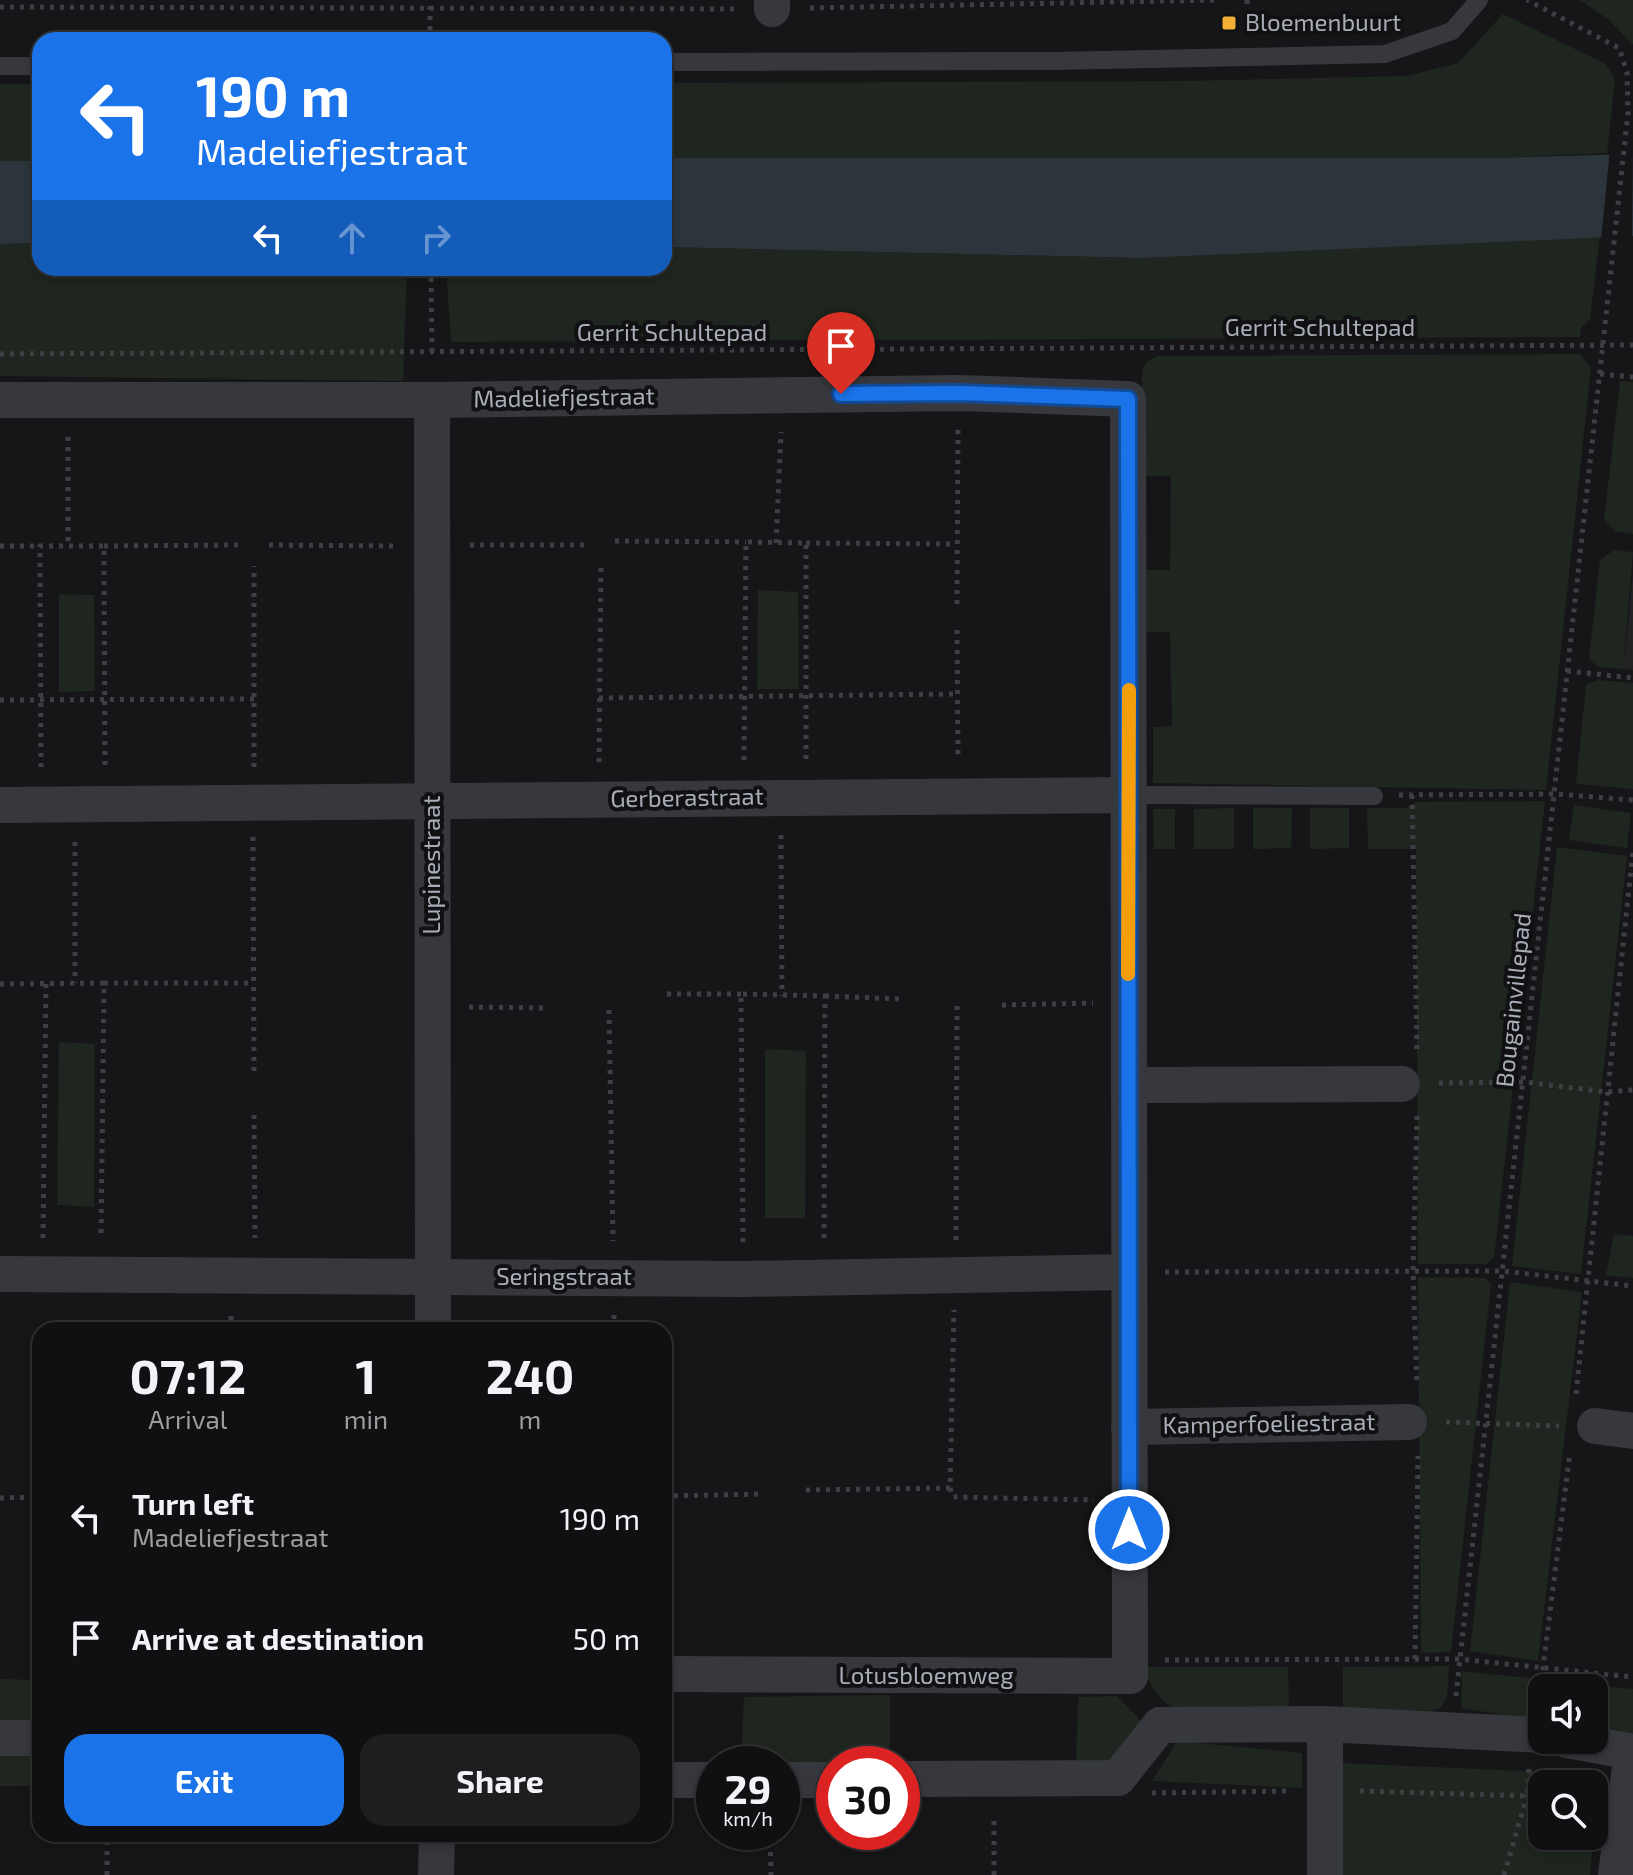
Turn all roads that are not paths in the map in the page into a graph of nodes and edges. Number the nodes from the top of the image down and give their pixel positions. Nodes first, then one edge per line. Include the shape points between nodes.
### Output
1 (1479, 0) edge
2 (672, 62) edge
3 (0, 66) edge
4 (32, 66) edge
5 (1128, 399) joint
6 (0, 400) edge
7 (432, 400) junction
8 (1129, 795) junction
9 (1374, 796) road end
10 (432, 801) junction
11 (0, 805) edge
12 (1410, 1084) road end
13 (1129, 1085) junction
14 (1128, 1272) junction
15 (0, 1274) edge
16 (432, 1278) junction
17 (433, 1322) edge
18 (1413, 1421) road end
19 (1584, 1426) road end
20 (1129, 1427) junction
21 (1633, 1431) edge
22 (672, 1674) edge
23 (1130, 1676) junction
24 (1325, 1724) junction
25 (1160, 1725) junction
26 (1528, 1733) edge
27 (0, 1738) edge
28 (32, 1738) edge
29 (1608, 1747) edge
30 (1633, 1752) edge
31 (920, 1779) edge
32 (672, 1780) edge
33 (696, 1780) edge
34 (437, 1842) edge
35 (436, 1875) edge
36 (1325, 1875) edge
37 (1616, 1875) edge

1 - 2 lane via 1452,31 1385,54
3 - 4 lane
5 - 7 street, Madeliefjestraat via 959,393
5 - 8 street, Kamperfoeliestraat
6 - 7 street, Madeliefjestraat
7 - 10 street, Lupinestraat
8 - 9 lane, Gerberastraat
8 - 10 street, Gerberastraat
8 - 13 street, Kamperfoeliestraat
10 - 11 street, Gerberastraat
10 - 16 street, Lupinestraat
12 - 13 street
13 - 14 street, Kamperfoeliestraat
14 - 16 street, Seringstraat
14 - 20 street, Kamperfoeliestraat
15 - 16 street, Seringstraat
16 - 17 street, Lupinestraat
18 - 20 street, Kamperfoeliestraat
19 - 21 street
20 - 23 street, Kamperfoeliestraat
22 - 23 street, Lotusbloemweg
23 - 25 street
24 - 25 street
24 - 26 street
24 - 36 street
25 - 31 street via 1118,1778
27 - 28 street
29 - 30 street
30 - 37 street
32 - 33 street
34 - 35 street

